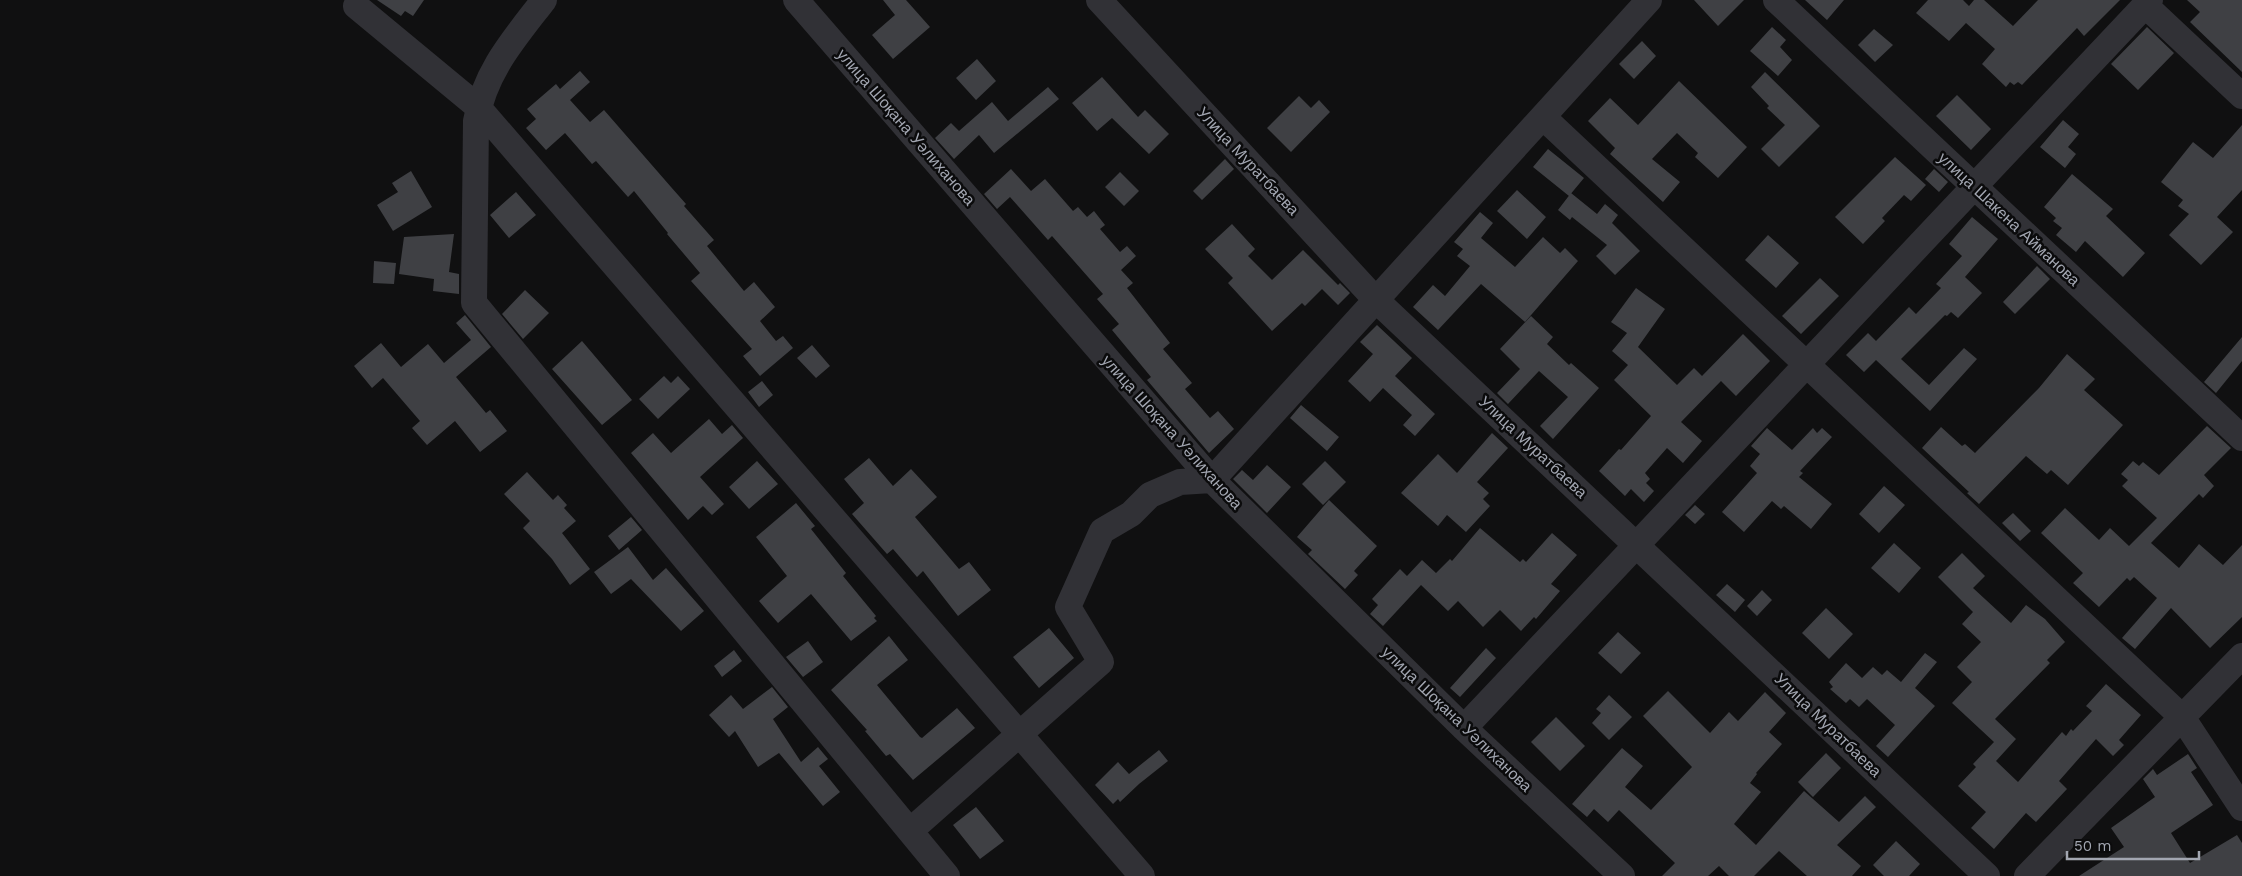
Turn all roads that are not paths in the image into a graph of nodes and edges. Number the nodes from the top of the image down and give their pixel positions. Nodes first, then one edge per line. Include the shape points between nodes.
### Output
1 (544, 0) edge
2 (796, 0) edge
3 (1099, 0) edge
4 (1649, 0) edge
5 (1776, 0) edge
6 (2147, 2) edge
7 (356, 6) dead end
8 (2242, 96) edge
9 (478, 107) junction
10 (1543, 117) junction
11 (1974, 186) junction
12 (1376, 300) junction
13 (1808, 363) junction
14 (2242, 438) edge
15 (1212, 480) junction
16 (1638, 545) junction
17 (2242, 656) edge
18 (2182, 716) junction
19 (1464, 728) junction
20 (1021, 733) junction
21 (2242, 808) edge
22 (910, 831) junction
23 (947, 876) edge
24 (1142, 876) edge
25 (1622, 876) edge
26 (1986, 876) edge
27 (2027, 876) edge

1 - 9 street via 498,58
2 - 15 street, улица Шоқана Уәлиханова
3 - 12 street, Улица Муратбаева
4 - 10 street
5 - 11 street, улица Шакена Айманова
6 - 8 street
6 - 11 street
7 - 9 street
9 - 20 street
9 - 22 street via 474,303
10 - 12 street
10 - 13 street
11 - 13 street
11 - 14 street, улица Шакена Айманова
12 - 15 street
12 - 16 street, Улица Муратбаева
13 - 16 street
13 - 18 street
15 - 19 street, улица Шоқана Уәлиханова
15 - 20 street via 1180,482 1150,495 1131,514 1102,531 1068,607 1102,662
16 - 19 street
16 - 26 street, Улица Муратбаева
17 - 18 street
18 - 21 street
18 - 27 street
19 - 25 street, улица Шоқана Уәлиханова
20 - 22 street
20 - 24 street
22 - 23 street

